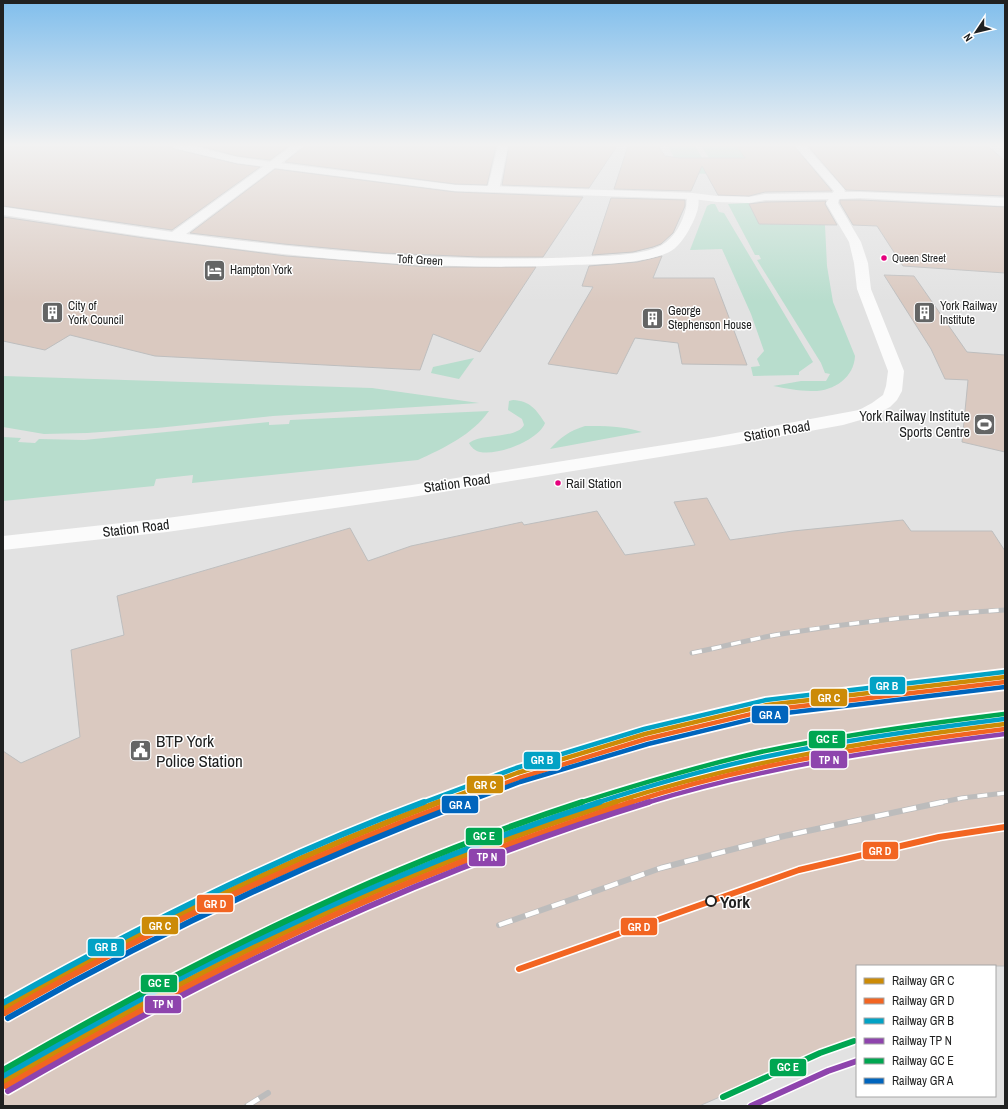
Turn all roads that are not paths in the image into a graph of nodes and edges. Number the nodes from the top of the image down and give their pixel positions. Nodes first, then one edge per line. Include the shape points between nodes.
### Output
1 (227, 198) edge
2 (696, 198) edge
3 (715, 198) edge
4 (761, 198) edge
5 (834, 198) edge
6 (921, 198) edge
7 (1005, 202) edge
8 (3, 211) edge
9 (174, 237) junction
10 (3, 543) edge

1 - 9 street
2 - 9 street, Toft Green via 677,239 666,248 593,260 494,263 421,260 327,254
3 - 4 street via 749,200
5 - 10 street, Station Road via 832,203 855,242 864,289 896,371 896,385 889,401 868,412 781,431 303,508
6 - 7 street
8 - 9 street, Toft Green

